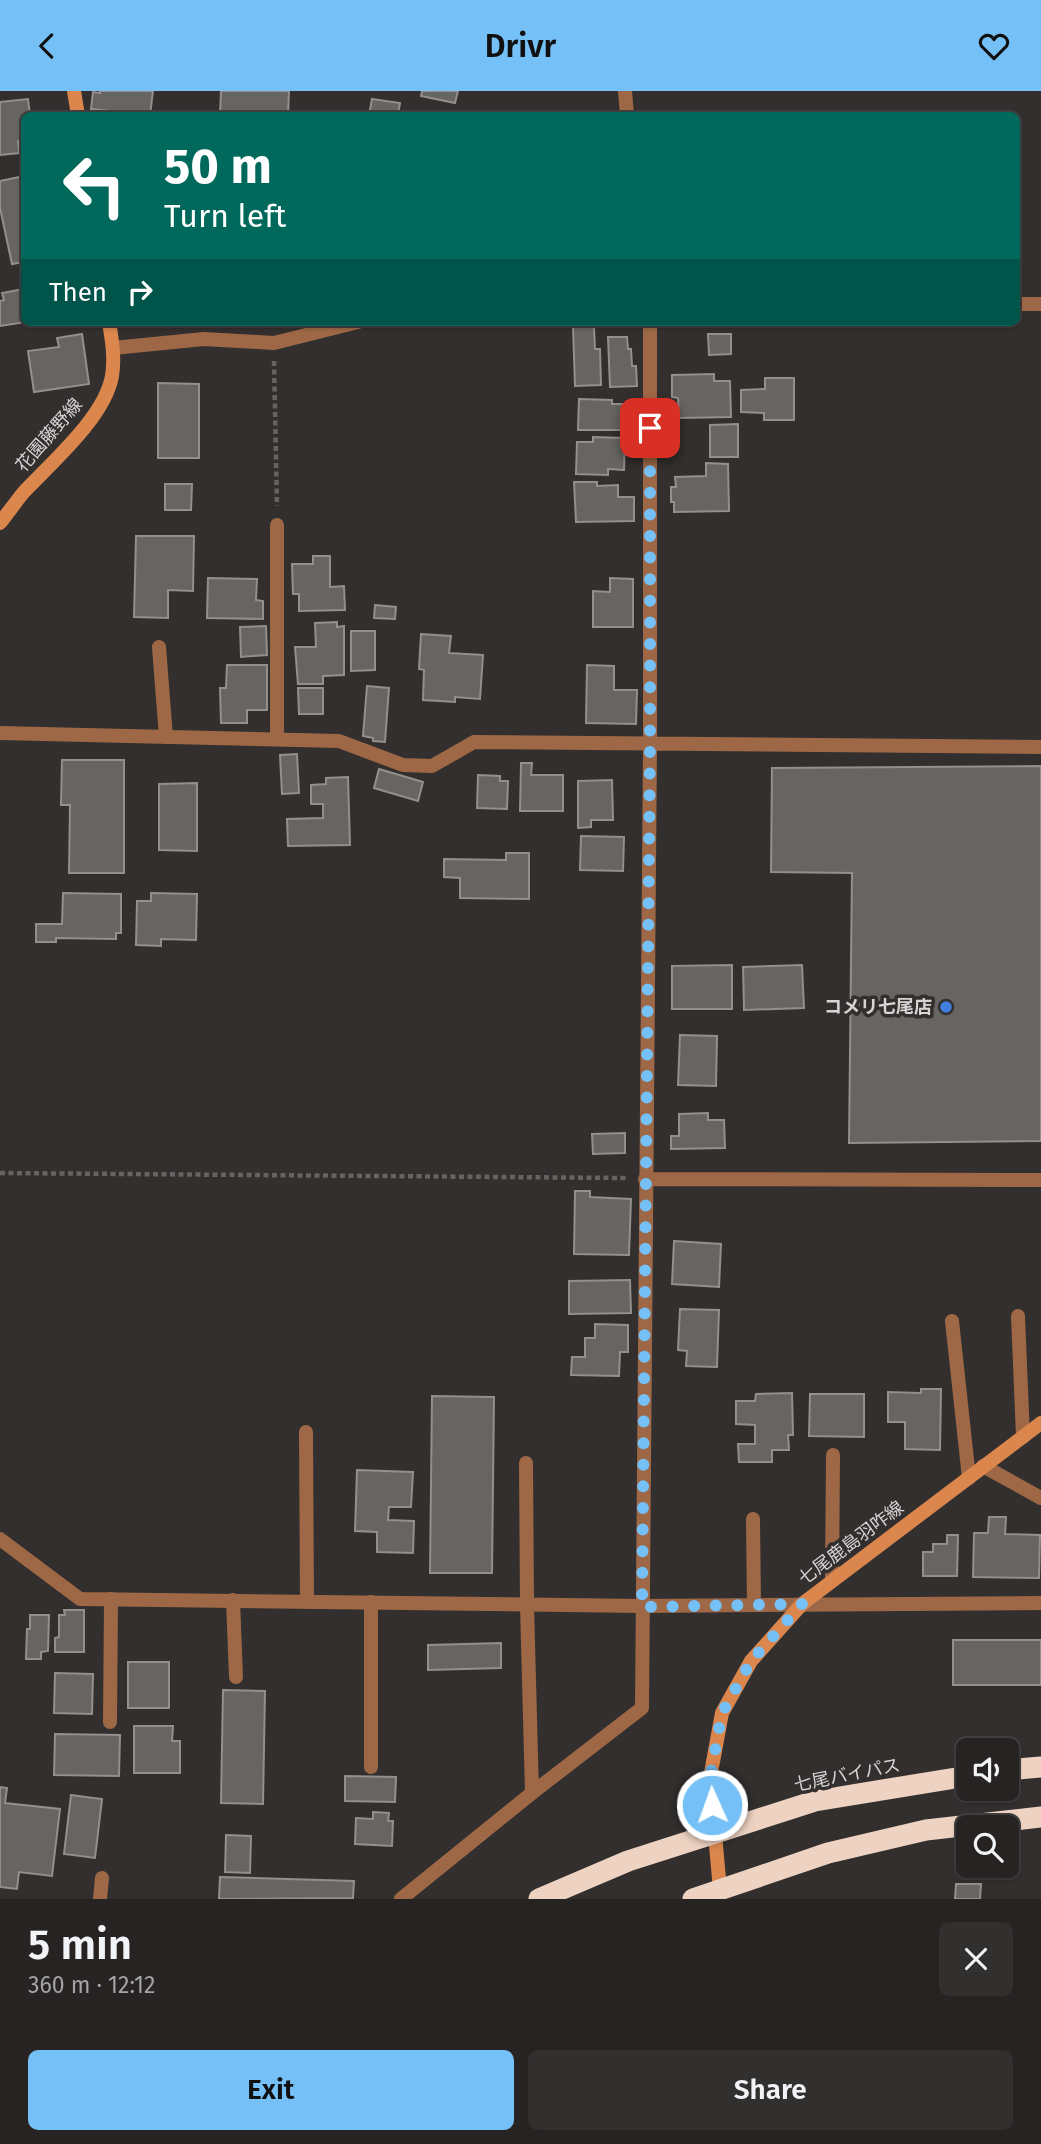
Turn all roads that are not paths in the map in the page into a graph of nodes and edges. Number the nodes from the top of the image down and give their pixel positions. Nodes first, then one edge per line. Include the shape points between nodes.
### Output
1 (74, 91) edge
2 (625, 91) edge
3 (78, 112) edge
4 (627, 112) edge
5 (1020, 304) edge
6 (1041, 304) edge
7 (110, 326) edge
8 (342, 326) edge
9 (650, 326) edge
10 (113, 348) junction
11 (0, 523) edge
12 (277, 525) road end
13 (159, 647) dead end
14 (0, 733) edge
15 (166, 737) junction
16 (277, 739) junction
17 (650, 745) junction
18 (1041, 747) edge
19 (645, 1179) junction
20 (1041, 1180) edge
21 (1018, 1316) dead end
22 (952, 1321) dead end
23 (1041, 1423) edge
24 (306, 1432) dead end
25 (1023, 1437) junction
26 (833, 1455) dead end
27 (526, 1463) dead end
28 (983, 1467) junction
29 (969, 1478) junction
30 (1041, 1498) edge
31 (753, 1519) dead end
32 (0, 1539) edge
33 (832, 1581) junction
34 (111, 1599) junction
35 (233, 1600) junction
36 (307, 1602) junction
37 (371, 1602) junction
38 (1041, 1603) edge
39 (754, 1604) junction
40 (802, 1604) junction
41 (527, 1605) junction
42 (642, 1607) junction
43 (236, 1677) dead end
44 (110, 1722) dead end
45 (371, 1767) dead end
46 (1041, 1767) edge
47 (1019, 1769) edge
48 (956, 1778) edge
49 (531, 1793) junction
50 (1041, 1817) edge
51 (715, 1832) junction
52 (102, 1878) dead end
53 (721, 1895) edge
54 (100, 1899) edge
55 (401, 1899) edge
56 (540, 1899) edge
57 (692, 1899) edge

1 - 3 main road
2 - 4 street
5 - 6 street
7 - 10 main road, 花園藤野線
8 - 10 street via 274,343 204,339
9 - 17 street
10 - 11 main road, 花園藤野線 via 112,378 89,422
12 - 16 street
13 - 15 street
14 - 15 street
15 - 16 street
16 - 17 street via 339,741 403,765 432,766 474,742
17 - 18 street
17 - 19 street
19 - 20 street
19 - 42 street
21 - 25 street
22 - 29 street
23 - 25 main road, 七尾鹿島羽咋線
24 - 36 street
25 - 28 main road, 七尾鹿島羽咋線
26 - 33 street
27 - 41 street
28 - 29 main road, 七尾鹿島羽咋線
28 - 30 street
29 - 33 main road, 七尾鹿島羽咋線
31 - 39 street
32 - 34 street via 80,1598
33 - 40 main road, 七尾鹿島羽咋線
34 - 35 street
34 - 44 street
35 - 36 street
35 - 43 street
36 - 37 street
37 - 41 street
37 - 45 street
38 - 40 street
39 - 40 street
39 - 42 street
40 - 51 main road, 七尾鹿島羽咋線 via 751,1661 722,1713 710,1778
41 - 42 street
41 - 49 street
42 - 49 street via 642,1709
46 - 47 highway
48 - 51 highway, 七尾バイパス via 816,1801
49 - 55 street
50 - 53 highway via 926,1830 828,1853
51 - 53 main road, 七尾鹿島羽咋線
51 - 56 highway, 七尾バイパス via 628,1861
52 - 54 street
53 - 57 highway

